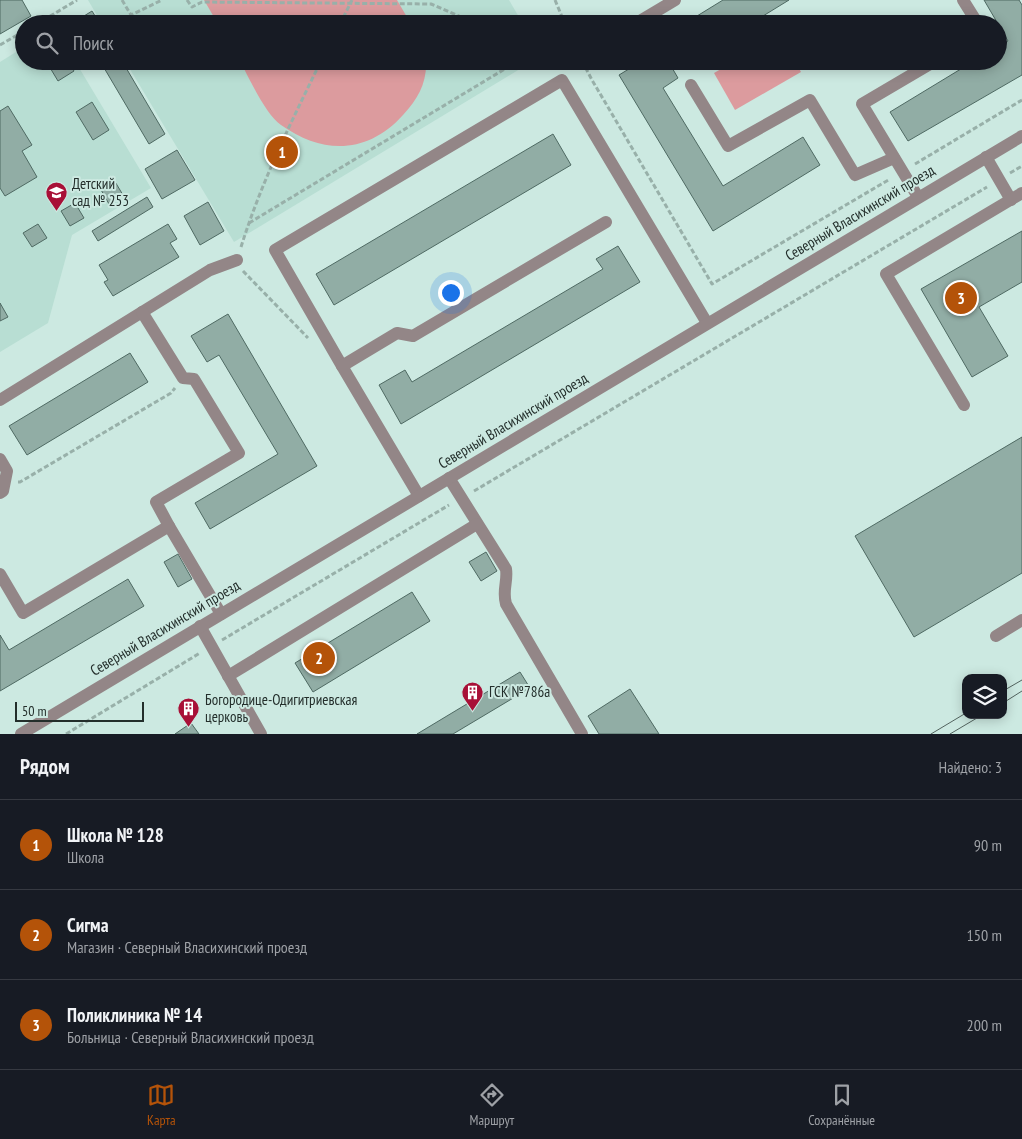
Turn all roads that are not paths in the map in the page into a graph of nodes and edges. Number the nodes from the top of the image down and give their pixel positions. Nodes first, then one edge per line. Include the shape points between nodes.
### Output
1 (675, 0) edge
2 (963, 0) edge
3 (650, 15) edge
4 (972, 15) edge
5 (920, 70) edge
6 (690, 84) dead end
7 (1022, 136) edge
8 (986, 157) junction
9 (894, 158) junction
10 (1022, 193) edge
11 (918, 197) junction
12 (1010, 200) junction
13 (606, 222) dead end
14 (237, 260) road end
15 (142, 312) junction
16 (707, 323) junction
17 (342, 366) junction
18 (0, 400) edge
19 (964, 404) dead end
20 (0, 459) edge
21 (449, 478) junction
22 (0, 493) edge
23 (419, 496) junction
24 (477, 524) junction
25 (170, 526) junction
26 (0, 574) edge
27 (221, 614) junction
28 (1022, 620) edge
29 (200, 626) junction
30 (996, 636) dead end
31 (228, 676) junction
32 (21, 734) edge
33 (262, 734) edge
34 (582, 734) edge

1 - 3 street
2 - 4 street
5 - 9 street via 862,104
6 - 9 street via 728,146 810,100 855,175
7 - 8 street, Северный Власихинский проезд
8 - 11 street, Северный Власихинский проезд
8 - 12 street
9 - 11 street
10 - 12 street
11 - 16 street, Северный Власихинский проезд
12 - 19 street via 886,274
13 - 17 street via 414,336 396,333
14 - 15 street via 210,270
15 - 18 street
15 - 25 street via 183,378 194,379 239,453 156,502
16 - 17 street via 562,80 274,250
16 - 21 street, Северный Власихинский проезд
17 - 23 street
20 - 22 street via 7,471
21 - 23 street, Северный Власихинский проезд
21 - 24 street
23 - 27 street, Северный Власихинский проезд
24 - 31 street
24 - 34 street via 506,569 503,594 506,604
25 - 26 street via 23,613
25 - 27 street
27 - 29 street, Северный Власихинский проезд
28 - 30 street
29 - 31 street
29 - 32 street, Северный Власихинский проезд
31 - 33 street

